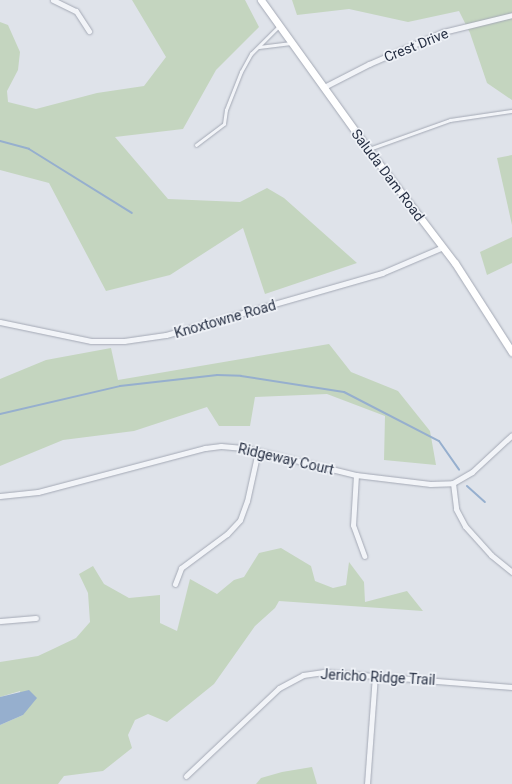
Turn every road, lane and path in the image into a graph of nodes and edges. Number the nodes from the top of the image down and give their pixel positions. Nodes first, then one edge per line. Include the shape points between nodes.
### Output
1 (53, 0) edge
2 (261, 0) edge
3 (512, 15) edge
4 (280, 26) junction
5 (89, 31) dead end
6 (292, 43) junction
7 (258, 47) junction
8 (324, 87) junction
9 (512, 110) edge
10 (196, 145) dead end
11 (368, 149) junction
12 (443, 247) junction
13 (0, 322) edge
14 (512, 352) edge
15 (512, 435) edge
16 (258, 450) junction
17 (356, 475) junction
18 (453, 483) junction
19 (0, 496) edge
20 (364, 556) dead end
21 (512, 572) edge
22 (175, 584) dead end
23 (36, 618) dead end
24 (0, 621) edge
25 (375, 676) junction
26 (512, 687) edge
27 (186, 776) dead end
28 (367, 784) edge

1 - 5 street via 76,11
2 - 4 street, Saluda Dam Road
3 - 8 street, Crest Drive via 443,32 368,64
4 - 6 street, Saluda Dam Road
4 - 7 lane
6 - 7 lane
6 - 8 street, Saluda Dam Road
7 - 10 lane via 251,54 231,93 224,124
8 - 11 street, Saluda Dam Road
9 - 11 lane via 450,120
11 - 12 street, Saluda Dam Road
12 - 13 street, Knoxtowne Road via 382,273 166,335 124,342 91,341
12 - 14 street, Saluda Dam Road
15 - 18 street, Ridgeway Court via 472,472
16 - 17 street, Ridgeway Court
16 - 19 street, Ridgeway Court via 233,446 205,448 38,492
16 - 22 street via 247,501 240,520 227,534 181,568
17 - 18 street, Ridgeway Court via 430,484
17 - 20 street via 354,526
18 - 21 street via 456,509 465,526 491,555
23 - 24 street
25 - 26 street, Jericho Ridge Trail
25 - 27 street, Jericho Ridge Trail via 324,672 303,675 279,688
25 - 28 street

